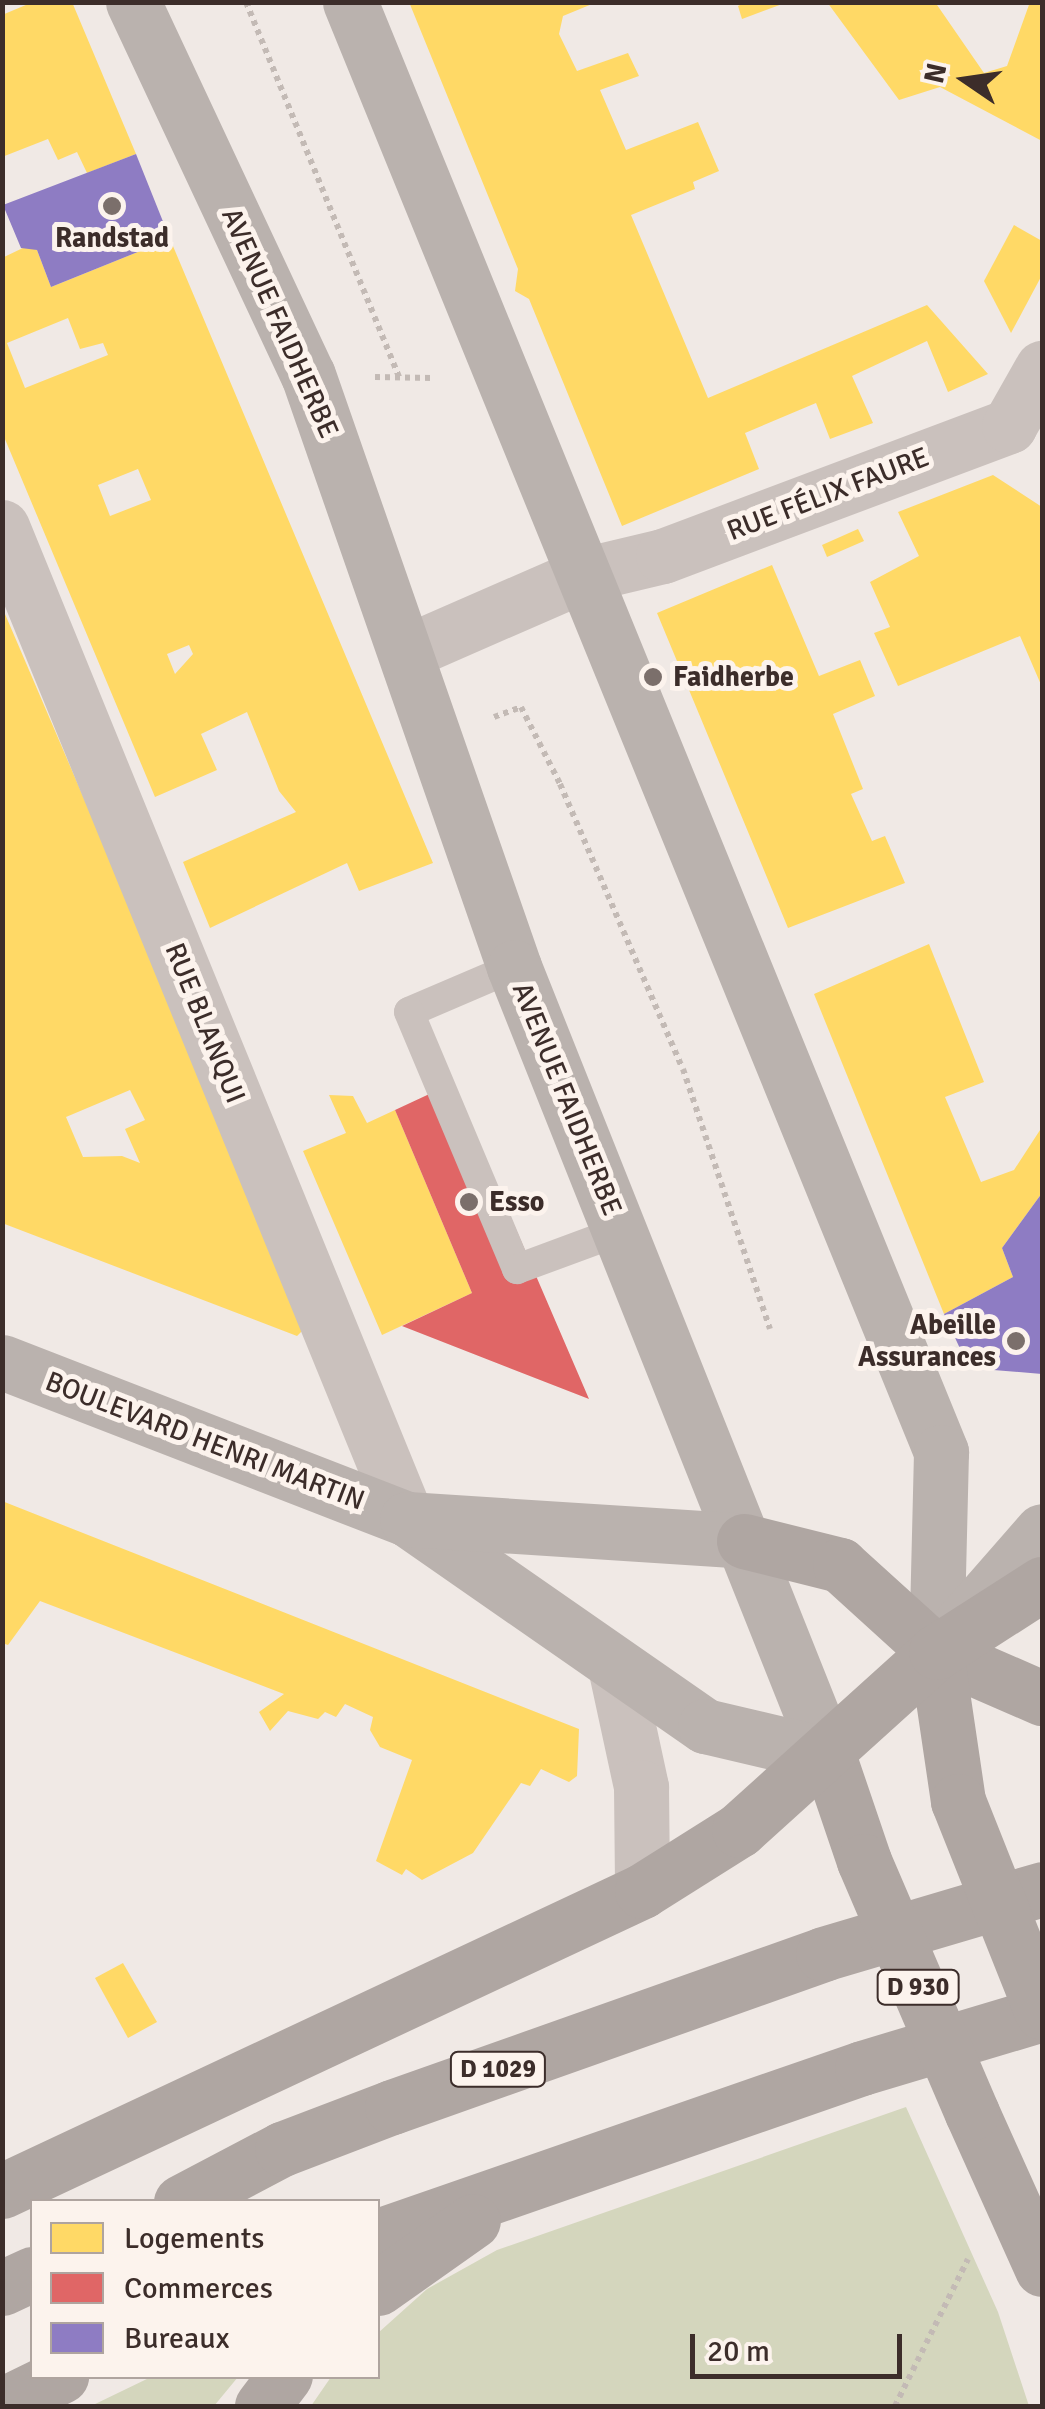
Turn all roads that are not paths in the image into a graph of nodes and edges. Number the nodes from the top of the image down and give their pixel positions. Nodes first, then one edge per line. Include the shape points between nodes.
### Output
1 (133, 2) edge
2 (350, 2) edge
3 (1042, 368) edge
4 (1026, 437) edge
5 (2, 527) edge
6 (582, 575) junction
7 (409, 651) junction
8 (514, 967) junction
9 (620, 1231) junction
10 (2, 1362) edge
11 (407, 1519) junction
12 (1042, 1531) edge
13 (744, 1541) junction
14 (1042, 1584) edge
15 (936, 1652) junction
16 (616, 1671) junction
17 (1042, 1698) edge
18 (828, 1755) junction
19 (1042, 1889) edge
20 (642, 1891) junction
21 (1042, 2013) edge
22 (531, 2181) junction
23 (2, 2191) edge
24 (187, 2199) edge
25 (380, 2235) edge
26 (1038, 2271) edge
27 (30, 2275) edge
28 (380, 2287) edge
29 (2, 2288) edge
30 (55, 2379) edge
31 (283, 2379) edge
32 (2, 2405) edge
33 (262, 2406) edge

1 - 7 street, AVENUE FAIDHERBE via 308,375
2 - 6 street
3 - 4 street, RUE FÉLIX FAURE
4 - 6 street, RUE FÉLIX FAURE via 663,556
5 - 11 street, RUE BLANQUI
6 - 7 street
6 - 15 street via 941,1452
7 - 8 street, AVENUE FAIDHERBE
8 - 9 street, AVENUE FAIDHERBE
8 - 9 lane via 409,1012 517,1269
9 - 13 street, AVENUE FAIDHERBE
10 - 11 street, BOULEVARD HENRI MARTIN
11 - 13 street, BOULEVARD HENRI MARTIN
11 - 16 street, BOULEVARD HENRI MARTIN
12 - 15 street
13 - 15 main road via 840,1565
13 - 18 street, AVENUE FAIDHERBE
14 - 15 main road
15 - 17 main road
15 - 18 main road
15 - 21 main road, bridge via 958,1801
16 - 18 street, BOULEVARD HENRI MARTIN via 705,1726
16 - 20 street via 642,1787
18 - 20 main road via 739,1830
18 - 26 main road, D 930, bridge via 864,1862
19 - 24 main road, D 1029 via 823,1954 392,2107 282,2149
20 - 23 main road
21 - 22 main road
22 - 25 main road
22 - 28 main road
27 - 29 main road
30 - 32 main road
31 - 33 main road

